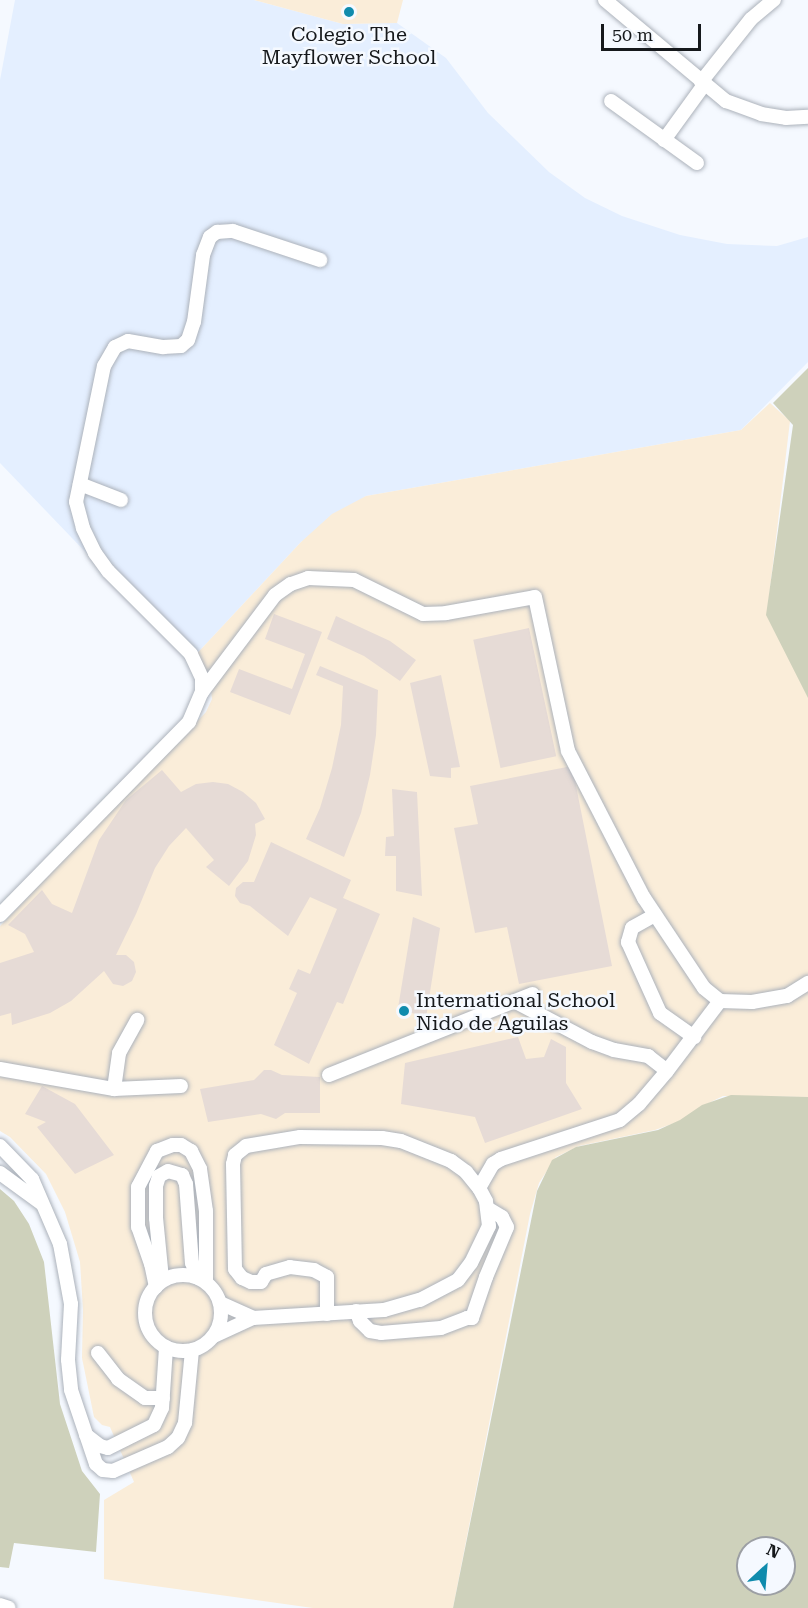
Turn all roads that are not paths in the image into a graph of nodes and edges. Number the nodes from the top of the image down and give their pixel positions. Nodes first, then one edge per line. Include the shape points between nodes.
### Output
1 (605, 0) edge
2 (774, 0) edge
3 (703, 83) junction
4 (611, 101) dead end
5 (808, 117) edge
6 (664, 140) junction
7 (697, 163) dead end
8 (320, 260) dead end
9 (80, 484) junction
10 (121, 500) dead end
11 (202, 692) junction
12 (0, 915) edge
13 (655, 915) junction
14 (808, 982) edge
15 (533, 994) dead end
16 (720, 1001) junction
17 (516, 1002) junction
18 (137, 1020) dead end
19 (694, 1037) junction
20 (0, 1069) edge
21 (667, 1071) junction
22 (329, 1075) dead end
23 (181, 1086) dead end
24 (114, 1089) junction
25 (0, 1146) edge
26 (12, 1156) junction
27 (0, 1172) edge
28 (479, 1188) junction
29 (41, 1203) junction
30 (487, 1208) junction
31 (202, 1280) junction
32 (159, 1284) junction
33 (220, 1303) junction
34 (356, 1311) junction
35 (327, 1314) junction
36 (253, 1318) junction
37 (214, 1336) junction
38 (166, 1347) junction
39 (192, 1350) junction
40 (98, 1353) dead end
41 (163, 1393) junction
42 (187, 1397) junction
43 (85, 1434) junction
44 (0, 1605) edge
45 (9, 1608) edge

1 - 3 street
2 - 3 street via 751,19
3 - 5 street via 726,101 748,111 773,117
3 - 6 street
4 - 6 street
6 - 7 street
8 - 9 street via 233,231 210,237 203,255 188,340 181,346 163,347 128,341 115,347 104,366
9 - 10 street
9 - 11 street via 76,502 95,553 191,654 202,678
11 - 12 street via 189,722
11 - 13 street via 275,595 308,578 354,580 423,614 535,597 568,751
13 - 16 street via 704,988
13 - 19 street via 632,928 628,942 660,1013
14 - 16 street via 787,996 752,1002
15 - 17 street
16 - 19 street
17 - 21 street via 592,1042 648,1056
17 - 22 street
18 - 24 street via 119,1053
19 - 21 street
20 - 24 street
21 - 28 street via 620,1120 501,1159 489,1169
23 - 24 street
25 - 26 street
26 - 27 street
26 - 29 street via 32,1179
27 - 29 street
28 - 30 street
28 - 35 street via 451,1161 401,1141 382,1138 300,1137 246,1146 235,1155 235,1269 251,1282 261,1282 266,1274 290,1267 304,1267 327,1277
29 - 43 street via 60,1244 68,1274 69,1375 74,1405
30 - 34 street via 489,1226 458,1280 420,1300 384,1310
30 - 34 street via 502,1217 507,1227 472,1318 441,1328 381,1333 370,1331
31 - 32 street via 180,1275
31 - 32 street via 192,1263 186,1184 182,1175 168,1171 159,1176 156,1186
31 - 32 street via 206,1211 200,1169 191,1151 173,1145 157,1151 138,1187 138,1227
31 - 33 street
32 - 38 street via 147,1301 145,1317 150,1333
33 - 36 street
33 - 37 street via 220,1326
34 - 35 street
35 - 36 street
36 - 37 street
37 - 39 street
38 - 39 street
38 - 41 street
39 - 42 street
40 - 41 street via 118,1379 145,1398
41 - 42 street via 177,1388
41 - 43 street via 154,1425 112,1447 100,1446
42 - 43 street via 185,1423 178,1438 168,1447 113,1471 96,1464
44 - 45 street

